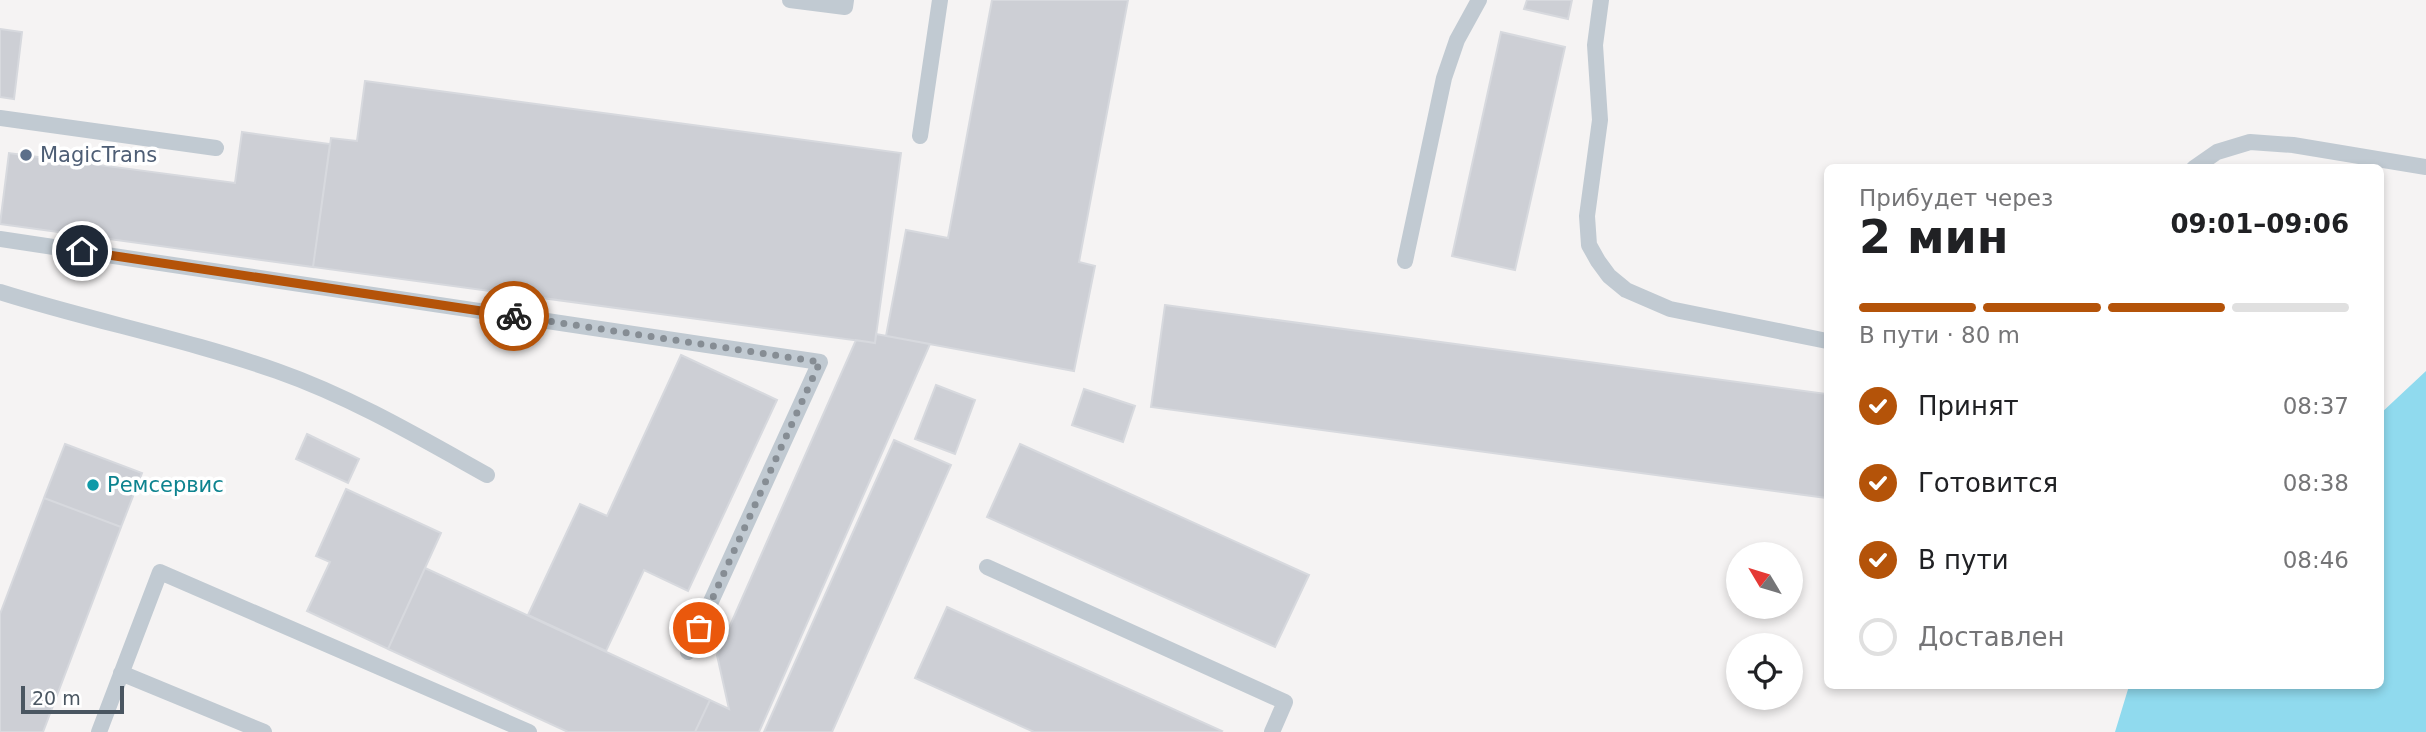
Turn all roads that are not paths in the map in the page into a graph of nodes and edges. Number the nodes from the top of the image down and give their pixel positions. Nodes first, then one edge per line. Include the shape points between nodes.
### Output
1 (790, 0) edge
2 (846, 0) edge
3 (940, 0) edge
4 (1479, 0) edge
5 (1601, 0) edge
6 (0, 118) edge
7 (920, 136) dead end
8 (216, 148) dead end
9 (2200, 164) edge
10 (2426, 167) edge
11 (0, 239) edge
12 (1405, 261) dead end
13 (0, 292) edge
14 (1824, 340) edge
15 (487, 475) dead end
16 (987, 567) dead end
17 (688, 652) dead end
18 (121, 673) junction
19 (99, 732) edge
20 (264, 732) edge
21 (529, 732) edge
22 (1272, 732) edge

1 - 2 lane via 845,7
3 - 7 lane
4 - 12 lane via 1457,40 1444,78
5 - 14 lane via 1595,44 1600,120 1587,216 1589,245 1598,261 1626,290 1670,309
6 - 8 lane
9 - 10 lane via 2217,152 2250,142
11 - 17 lane via 820,362
13 - 15 lane via 197,344 279,371 353,402
16 - 22 lane via 1285,702
18 - 19 lane
18 - 20 lane
18 - 21 lane via 160,572

